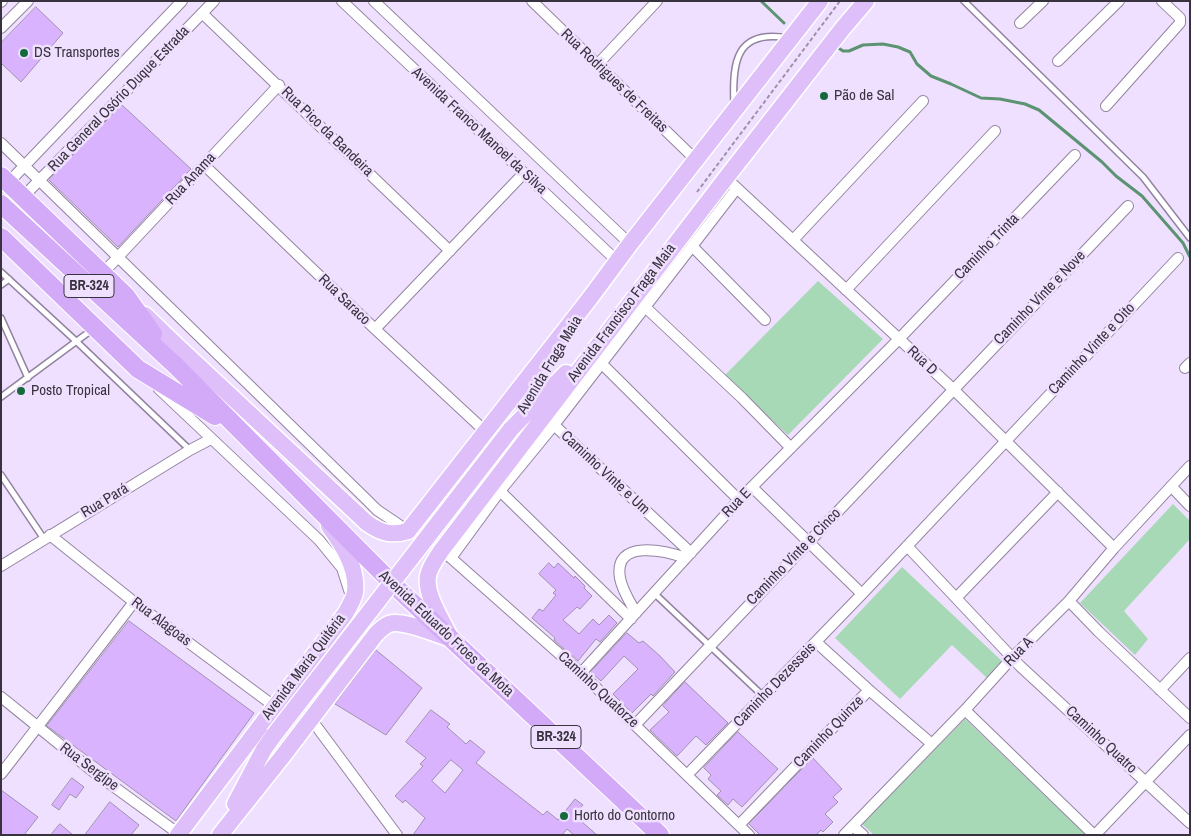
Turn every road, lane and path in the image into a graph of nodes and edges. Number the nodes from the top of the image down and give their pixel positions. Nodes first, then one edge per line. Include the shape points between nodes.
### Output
1 (28, 1) edge
2 (182, 1) edge
3 (214, 1) edge
4 (342, 1) edge
5 (374, 1) edge
6 (532, 1) edge
7 (656, 1) edge
8 (820, 1) edge
9 (840, 1) edge
10 (866, 1) edge
11 (964, 1) edge
12 (1043, 1) edge
13 (1119, 1) edge
14 (1162, 1) edge
15 (203, 14) junction
16 (1020, 23) dead end
17 (1, 28) edge
18 (791, 39) junction
19 (1058, 62) dead end
20 (597, 65) junction
21 (279, 85) junction
22 (923, 101) dead end
23 (1106, 106) dead end
24 (734, 111) junction
25 (995, 131) dead end
26 (1, 143) edge
27 (1075, 155) dead end
28 (696, 160) junction
29 (204, 165) junction
30 (24, 166) junction
31 (524, 173) junction
32 (5, 179) edge
33 (39, 180) junction
34 (731, 183) junction
35 (694, 196) dead end
36 (23, 197) junction
37 (1, 204) edge
38 (1128, 206) dead end
39 (1, 237) edge
40 (1190, 238) edge
41 (794, 239) junction
42 (630, 244) junction
43 (692, 246) junction
44 (450, 251) junction
45 (119, 257) junction
46 (1178, 258) dead end
47 (617, 261) junction
48 (1, 272) edge
49 (103, 273) junction
50 (9, 279) junction
51 (1, 285) edge
52 (846, 290) junction
53 (126, 296) junction
54 (590, 298) junction
55 (644, 306) junction
56 (1, 318) edge
57 (765, 320) dead end
58 (612, 327) junction
59 (95, 328) junction
60 (375, 329) junction
61 (899, 339) junction
62 (77, 342) junction
63 (602, 364) junction
64 (177, 367) junction
65 (138, 369) junction
66 (28, 378) junction
67 (953, 389) junction
68 (1, 397) edge
69 (514, 425) junction
70 (554, 425) junction
71 (237, 429) junction
72 (486, 432) junction
73 (211, 439) junction
74 (1006, 441) junction
75 (791, 448) junction
76 (190, 450) junction
77 (1190, 466) edge
78 (1, 476) edge
79 (1171, 486) junction
80 (752, 487) junction
81 (500, 491) junction
82 (1058, 492) junction
83 (738, 500) junction
84 (1190, 506) edge
85 (318, 510) junction
86 (408, 531) junction
87 (47, 537) junction
88 (808, 543) junction
89 (907, 546) junction
90 (1114, 548) junction
91 (446, 554) junction
92 (689, 555) junction
93 (1, 566) edge
94 (654, 593) junction
95 (862, 594) junction
96 (957, 597) junction
97 (1069, 601) junction
98 (134, 602) junction
99 (349, 607) junction
100 (633, 616) junction
101 (376, 634) junction
102 (452, 640) junction
103 (816, 642) junction
104 (709, 646) junction
105 (1013, 657) junction
106 (1190, 658) edge
107 (581, 673) junction
108 (870, 690) junction
109 (1160, 690) junction
110 (763, 696) junction
111 (1, 697) edge
112 (274, 706) junction
113 (965, 710) junction
114 (1190, 718) edge
115 (311, 719) junction
116 (635, 725) junction
117 (37, 728) junction
118 (1190, 735) edge
119 (932, 744) junction
120 (264, 749) junction
121 (1, 774) edge
122 (687, 775) junction
123 (1146, 781) junction
124 (196, 813) junction
125 (1190, 823) edge
126 (739, 825) junction
127 (853, 826) junction
128 (179, 834) edge
129 (219, 835) edge
130 (397, 835) edge
131 (660, 835) edge
132 (749, 835) edge
133 (844, 835) edge
134 (863, 835) edge
135 (1094, 835) edge

1 - 17 street
2 - 30 street, Rua General Osório Duque Estrada
3 - 15 street, Rua General Osório Duque Estrada
4 - 31 street, Avenida Franco Manoel da Silva
5 - 42 street, Avenida Franco Manoel da Silva
6 - 20 street, Rua Rodrigues de Freitas
7 - 20 street
8 - 18 main road
9 - 35 path
10 - 34 main road, Avenida Francisco Fraga Maia
11 - 40 lane via 1143,178
12 - 16 street
13 - 19 street
14 - 23 street via 1180,18 1180,24
15 - 21 street, Rua Pico da Bandeira
15 - 33 street, Rua General Osório Duque Estrada
18 - 24 main road
18 - 24 lane via 762,37 753,39 743,49 736,60
20 - 28 street, Rua Rodrigues de Freitas
21 - 29 street, Rua Anama
21 - 44 street, Rua Pico da Bandeira
22 - 41 street
24 - 28 main road
25 - 52 street
26 - 30 street
27 - 61 street, Caminho Trinta
28 - 42 main road
29 - 45 street, Rua Anama
29 - 60 street, Rua Saraco
30 - 32 street, Rua General Osório Duque Estrada
30 - 33 street
31 - 44 street
31 - 47 street, Avenida Franco Manoel da Silva
32 - 36 highway
33 - 36 street, Rua General Osório Duque Estrada
33 - 45 street
34 - 41 street, Rua D
34 - 43 street
34 - 58 main road, Avenida Francisco Fraga Maia
36 - 49 highway
37 - 64 highway, Avenida Eduardo Froes da Mota / BR-324
38 - 67 street, Caminho Vinte e Nove
39 - 59 highway, Avenida Eduardo Froes da Mota / BR-324
41 - 52 street, Rua D
42 - 47 main road
43 - 55 street
43 - 57 street
44 - 60 street
45 - 49 street, Rua Anama
45 - 86 street via 371,504
46 - 74 street, Caminho Vinte e Oito
47 - 54 main road
48 - 50 lane
49 - 53 highway
50 - 51 lane
50 - 62 lane
52 - 61 street, Rua D
53 - 64 highway
53 - 86 main road via 367,523 386,533
54 - 69 main road, Avenida Fraga Maia
54 - 72 main road
55 - 63 street
55 - 75 street
56 - 66 lane
58 - 69 main road, Avenida Fraga Maia
58 - 91 main road, Avenida Francisco Fraga Maia
59 - 62 lane
59 - 65 highway, Avenida Eduardo Froes da Mota / BR-324
60 - 72 street, Rua Saraco
61 - 67 street, Rua D
61 - 75 street, Rua E
62 - 66 lane
62 - 76 lane
63 - 70 street
63 - 83 street
64 - 71 highway, Avenida Eduardo Froes da Mota / BR-324
65 - 71 highway, Avenida Eduardo Froes da Mota
65 - 73 street
66 - 68 lane
67 - 74 street, Rua D
67 - 88 street, Caminho Vinte e Cinco
69 - 120 main road, bridge
70 - 81 street, Caminho Vinte e Um
70 - 92 street, Caminho Vinte e Um
71 - 85 highway, Avenida Eduardo Froes da Mota / BR-324
72 - 86 main road
73 - 76 street, Rua Pará
73 - 99 street via 329,551 342,568
74 - 82 street, Rua D
74 - 89 street, Caminho Vinte e Oito
75 - 80 street, Rua E
76 - 87 street, Rua Pará
77 - 79 street, Rua A
78 - 87 lane
79 - 84 street
79 - 90 street, Rua A
80 - 83 street, Rua E
80 - 88 street
81 - 91 street, Caminho Vinte e Um
81 - 100 street
82 - 90 street, Rua D
82 - 96 street
83 - 92 street, Rua E
85 - 99 main road, Avenida Maria Quitéria via 350,562 355,586
85 - 102 highway, Avenida Eduardo Froes da Mota / BR-324
86 - 91 main road via 410,545 416,550
87 - 93 street, Rua Pará
87 - 98 street, Rua Alagoas
88 - 95 street
88 - 104 street, Caminho Vinte e Cinco
89 - 95 street, Caminho Dezesseis
89 - 96 street, Caminho Quatro
90 - 97 street, Rua A
91 - 102 main road, Avenida Francisco Fraga Maia via 432,565 428,588
91 - 107 street, Caminho Quatorze
92 - 94 street, Rua E
92 - 100 street via 640,550 622,560 620,579
94 - 100 street, Rua E
94 - 104 lane
95 - 103 street, Caminho Dezesseis
96 - 105 street, Caminho Quatro
97 - 105 street, Rua A
97 - 109 street
98 - 112 street, Rua Alagoas
98 - 117 street
99 - 101 main road via 365,609 373,615
99 - 112 main road, Avenida Maria Quitéria
100 - 107 street, Rua E
101 - 102 main road via 384,626 401,623
101 - 115 main road
102 - 131 highway, Avenida Eduardo Froes da Mota / BR-324
103 - 108 street, Caminho Quinze
103 - 110 street, Caminho Dezesseis
104 - 110 lane
104 - 116 street, Caminho Vinte e Cinco
105 - 113 street, Rua A
105 - 123 street, Caminho Quatro
106 - 109 street
107 - 116 street, Caminho Quatorze
108 - 119 street
108 - 126 street, Caminho Quinze
109 - 114 street
110 - 122 street, Caminho Dezesseis
111 - 117 street, Rua Sergipe
112 - 124 main road, Avenida Maria Quitéria
113 - 119 street, Rua A
113 - 135 street
115 - 129 main road
115 - 130 street
116 - 122 street, Caminho Quatorze
117 - 121 street
117 - 128 street, Rua Sergipe
118 - 123 street
119 - 127 street, Rua A
120 - 124 main road, Avenida Maria Quitéria
120 - 129 main road
122 - 126 street, Caminho Quatorze
123 - 125 street, Caminho Quatro
123 - 135 street
124 - 128 main road, Avenida Maria Quitéria
126 - 132 street, Caminho Quatorze
127 - 133 street, Rua A
127 - 134 street

